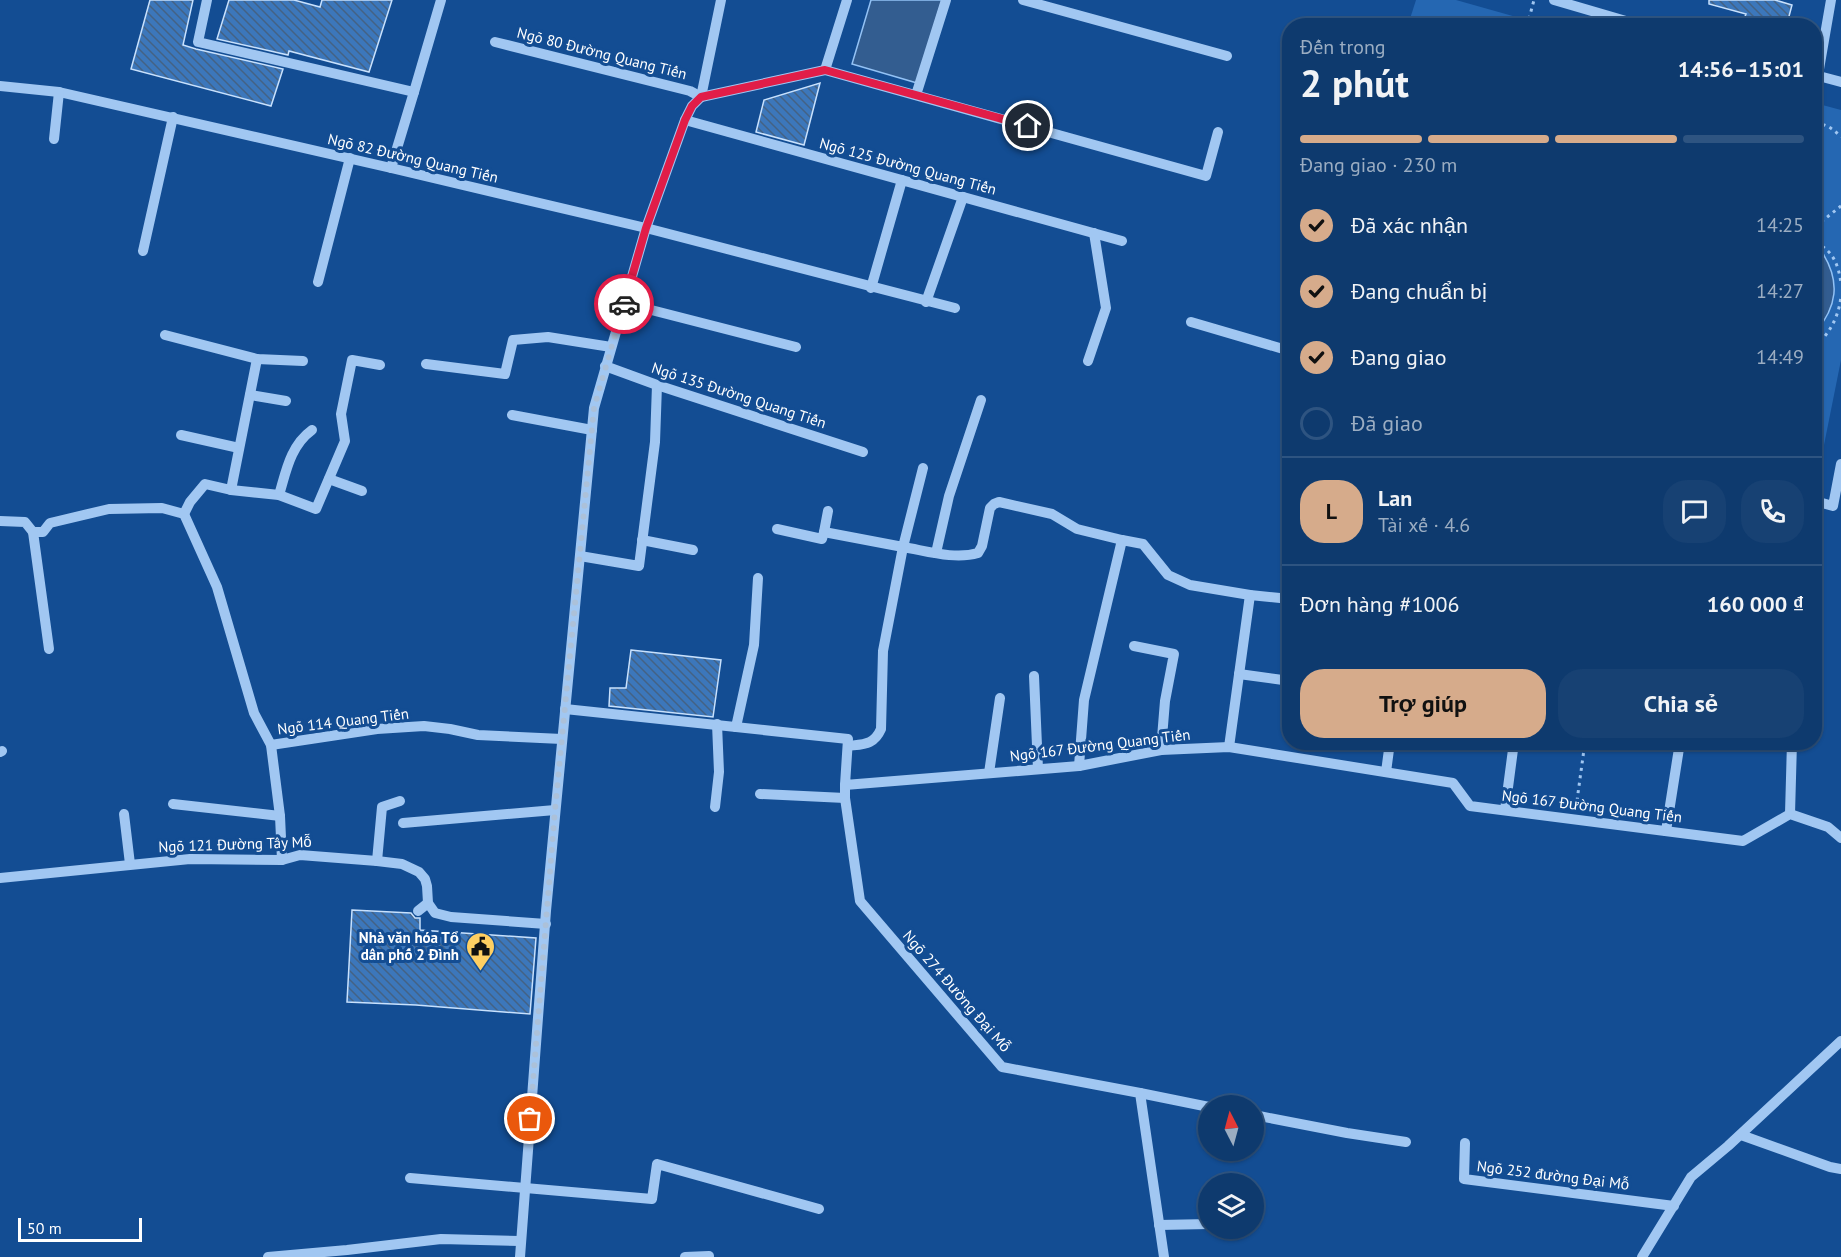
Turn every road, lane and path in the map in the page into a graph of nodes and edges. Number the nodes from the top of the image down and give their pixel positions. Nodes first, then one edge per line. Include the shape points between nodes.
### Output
1 (207, 0) edge
2 (441, 0) edge
3 (721, 0) edge
4 (847, 0) edge
5 (946, 0) edge
6 (1023, 0) edge
7 (1534, 0) edge
8 (1554, 0) edge
9 (1832, 0) edge
10 (1529, 18) edge
11 (1616, 18) edge
12 (495, 42) dead end
13 (1822, 47) edge
14 (1227, 56) dead end
15 (825, 70) junction
16 (1822, 77) edge
17 (1841, 82) edge
18 (0, 86) edge
19 (59, 92) junction
20 (414, 92) junction
21 (916, 95) junction
22 (701, 97) junction
23 (173, 117) junction
24 (685, 120) junction
25 (1822, 124) edge
26 (1218, 132) dead end
27 (1841, 136) edge
28 (54, 139) dead end
29 (350, 158) junction
30 (391, 168) junction
31 (902, 180) junction
32 (963, 197) junction
33 (1841, 206) edge
34 (1822, 221) edge
35 (646, 228) junction
36 (1094, 233) junction
37 (1122, 241) dead end
38 (1822, 246) edge
39 (142, 251) dead end
40 (318, 282) dead end
41 (1841, 283) edge
42 (871, 288) junction
43 (1841, 296) edge
44 (926, 302) junction
45 (624, 303) junction
46 (955, 308) dead end
47 (1191, 322) dead end
48 (165, 335) dead end
49 (1822, 340) edge
50 (611, 347) junction
51 (796, 347) dead end
52 (1282, 349) edge
53 (257, 359) junction
54 (303, 360) dead end
55 (1089, 361) dead end
56 (426, 364) dead end
57 (380, 365) dead end
58 (605, 366) junction
59 (657, 385) junction
60 (250, 395) junction
61 (981, 400) dead end
62 (286, 401) dead end
63 (512, 415) dead end
64 (312, 430) dead end
65 (592, 430) junction
66 (181, 435) dead end
67 (239, 448) junction
68 (863, 452) dead end
69 (1841, 464) edge
70 (923, 468) dead end
71 (329, 479) junction
72 (231, 490) junction
73 (362, 491) dead end
74 (279, 495) junction
75 (1822, 503) edge
76 (828, 511) dead end
77 (184, 514) junction
78 (0, 521) edge
79 (777, 530) dead end
80 (33, 532) junction
81 (824, 532) junction
82 (642, 540) junction
83 (1122, 540) junction
84 (903, 547) junction
85 (693, 550) dead end
86 (936, 553) junction
87 (580, 556) junction
88 (758, 578) dead end
89 (1250, 595) junction
90 (1282, 598) edge
91 (1134, 646) dead end
92 (49, 649) dead end
93 (1239, 674) junction
94 (1034, 676) dead end
95 (1282, 680) edge
96 (1000, 698) dead end
97 (565, 709) junction
98 (717, 724) junction
99 (736, 727) junction
100 (562, 739) junction
101 (271, 745) junction
102 (848, 746) junction
103 (1229, 747) junction
104 (1161, 750) junction
105 (1389, 750) edge
106 (1513, 750) edge
107 (1584, 750) edge
108 (1679, 750) edge
109 (1792, 750) edge
110 (1079, 766) junction
111 (1038, 769) junction
112 (1386, 772) junction
113 (989, 773) junction
114 (845, 785) junction
115 (760, 794) dead end
116 (845, 798) junction
117 (400, 801) dead end
118 (173, 804) dead end
119 (715, 807) dead end
120 (555, 810) junction
121 (1505, 810) junction
122 (124, 814) dead end
123 (1790, 814) junction
124 (280, 816) junction
125 (1574, 819) junction
126 (403, 823) dead end
127 (1666, 831) junction
128 (1841, 838) edge
129 (282, 860) junction
130 (377, 861) junction
131 (129, 864) junction
132 (0, 878) edge
133 (428, 903) junction
134 (418, 911) dead end
135 (546, 924) junction
136 (1841, 1041) edge
137 (1140, 1093) junction
138 (1198, 1105) edge
139 (1264, 1117) edge
140 (1741, 1135) junction
141 (1406, 1142) dead end
142 (1464, 1143) dead end
143 (1841, 1169) edge
144 (410, 1178) dead end
145 (525, 1187) junction
146 (1674, 1206) junction
147 (819, 1209) dead end
148 (1198, 1224) edge
149 (1159, 1225) junction
150 (520, 1241) junction
151 (709, 1256) edge
152 (268, 1257) edge
153 (520, 1257) edge
154 (685, 1257) edge
155 (1164, 1257) edge
156 (1642, 1257) edge

1 - 20 street via 198,42
2 - 20 street
3 - 22 street
4 - 15 street
5 - 21 street
6 - 14 street
7 - 10 path
8 - 11 street
9 - 13 street
12 - 22 street, Ngõ 80 Đường Quang Tiến
15 - 21 street
15 - 22 street
16 - 17 street
18 - 19 street, Ngõ 82 Đường Quang Tiến
19 - 23 street, Ngõ 82 Đường Quang Tiến
19 - 28 street
20 - 30 street
21 - 26 street via 1206,176
22 - 24 street
23 - 29 street, Ngõ 82 Đường Quang Tiến
23 - 39 street
24 - 31 street, Ngõ 125 Đường Quang Tiến
24 - 35 street
25 - 27 path
29 - 30 street, Ngõ 82 Đường Quang Tiến
29 - 40 street
30 - 35 street, Ngõ 82 Đường Quang Tiến
31 - 32 street, Ngõ 125 Đường Quang Tiến
31 - 42 street
32 - 36 street, Ngõ 125 Đường Quang Tiến
32 - 44 street
33 - 34 path
35 - 42 street, Ngõ 82 Đường Quang Tiến
35 - 45 street
36 - 37 street, Ngõ 125 Đường Quang Tiến
36 - 55 street via 1106,308
38 - 41 path via 1834,256
42 - 44 street, Ngõ 82 Đường Quang Tiến
43 - 49 path via 1835,321
44 - 46 street, Ngõ 82 Đường Quang Tiến
45 - 50 street
45 - 51 street
47 - 52 street
48 - 53 street
50 - 56 street via 548,337 513,340 505,374
50 - 58 street
53 - 54 street
53 - 60 street
57 - 71 street via 352,360 341,414 345,441
58 - 59 street, Ngõ 135 Đường Quang Tiến
58 - 65 street
59 - 68 street, Ngõ 135 Đường Quang Tiến
59 - 82 street via 655,442
60 - 62 street
60 - 67 street
61 - 86 street via 949,496
63 - 65 street
64 - 74 street via 291,455
65 - 87 street
66 - 67 street
67 - 72 street
69 - 75 street via 1833,506
70 - 84 street
71 - 73 street
71 - 74 street via 316,509
72 - 74 street
72 - 77 street via 205,484
76 - 81 street
77 - 80 street via 162,508 109,509 50,523 43,532
77 - 101 street via 217,587 254,713
78 - 80 street via 25,522
79 - 81 street via 822,538
80 - 92 street
81 - 84 street
82 - 85 street
82 - 87 street via 639,566
83 - 86 street via 1077,529 1052,514 999,502 990,508 978,553
83 - 89 street via 1143,544 1168,575 1190,585
83 - 110 street via 1084,700
84 - 86 street
84 - 102 street via 883,651 881,729 870,742
87 - 97 street
88 - 99 street via 754,645
89 - 90 street
89 - 93 street
91 - 104 street via 1174,654
93 - 95 street
93 - 103 street
94 - 111 street
96 - 113 street
97 - 98 street
97 - 100 street
98 - 99 street
98 - 119 street via 719,772
99 - 102 street via 848,739
100 - 101 street, Ngõ 114 Quang Tiến via 497,737 424,726
100 - 120 street
101 - 124 street
102 - 114 street
103 - 104 street, Ngõ 167 Đường Quang Tiến
103 - 112 street, Ngõ 167 Đường Quang Tiến
104 - 110 street, Ngõ 167 Đường Quang Tiến
105 - 112 street
106 - 121 street
107 - 125 path
108 - 127 street
109 - 123 street
110 - 111 street, Ngõ 167 Đường Quang Tiến
111 - 113 street, Ngõ 167 Đường Quang Tiến
112 - 121 street, Ngõ 167 Đường Quang Tiến via 1453,783 1470,806
113 - 114 street, Ngõ 167 Đường Quang Tiến
114 - 116 street, Ngõ 274 Đường Đại Mỗ
115 - 116 street
116 - 137 street, Ngõ 274 Đường Đại Mỗ via 860,902 1002,1066
117 - 130 street via 382,807
118 - 124 street
120 - 126 street
120 - 135 street
121 - 125 street, Ngõ 167 Đường Quang Tiến
122 - 131 street
123 - 127 street, Ngõ 167 Đường Quang Tiến via 1743,841
123 - 128 street via 1827,827
124 - 129 street
125 - 127 street, Ngõ 167 Đường Quang Tiến
129 - 130 street, Ngõ 121 Đường Tây Mỗ via 300,855
129 - 131 street, Ngõ 121 Đường Tây Mỗ via 190,859
130 - 133 street, Ngõ 121 Đường Tây Mỗ via 402,864 420,872 427,886
131 - 132 street, Ngõ 121 Đường Tây Mỗ
133 - 134 street
133 - 135 street via 435,913 451,917
135 - 145 street via 537,983
136 - 140 street
137 - 138 street, Ngõ 274 Đường Đại Mỗ
137 - 149 street
139 - 141 street
140 - 143 street
140 - 146 street via 1690,1177
142 - 146 street, Ngõ 252 đường Đại Mỗ via 1464,1179
144 - 145 street
145 - 147 street via 652,1199 657,1164
145 - 150 street
146 - 156 street
148 - 149 street
149 - 155 street
150 - 152 street via 441,1239
150 - 153 street
151 - 154 street

